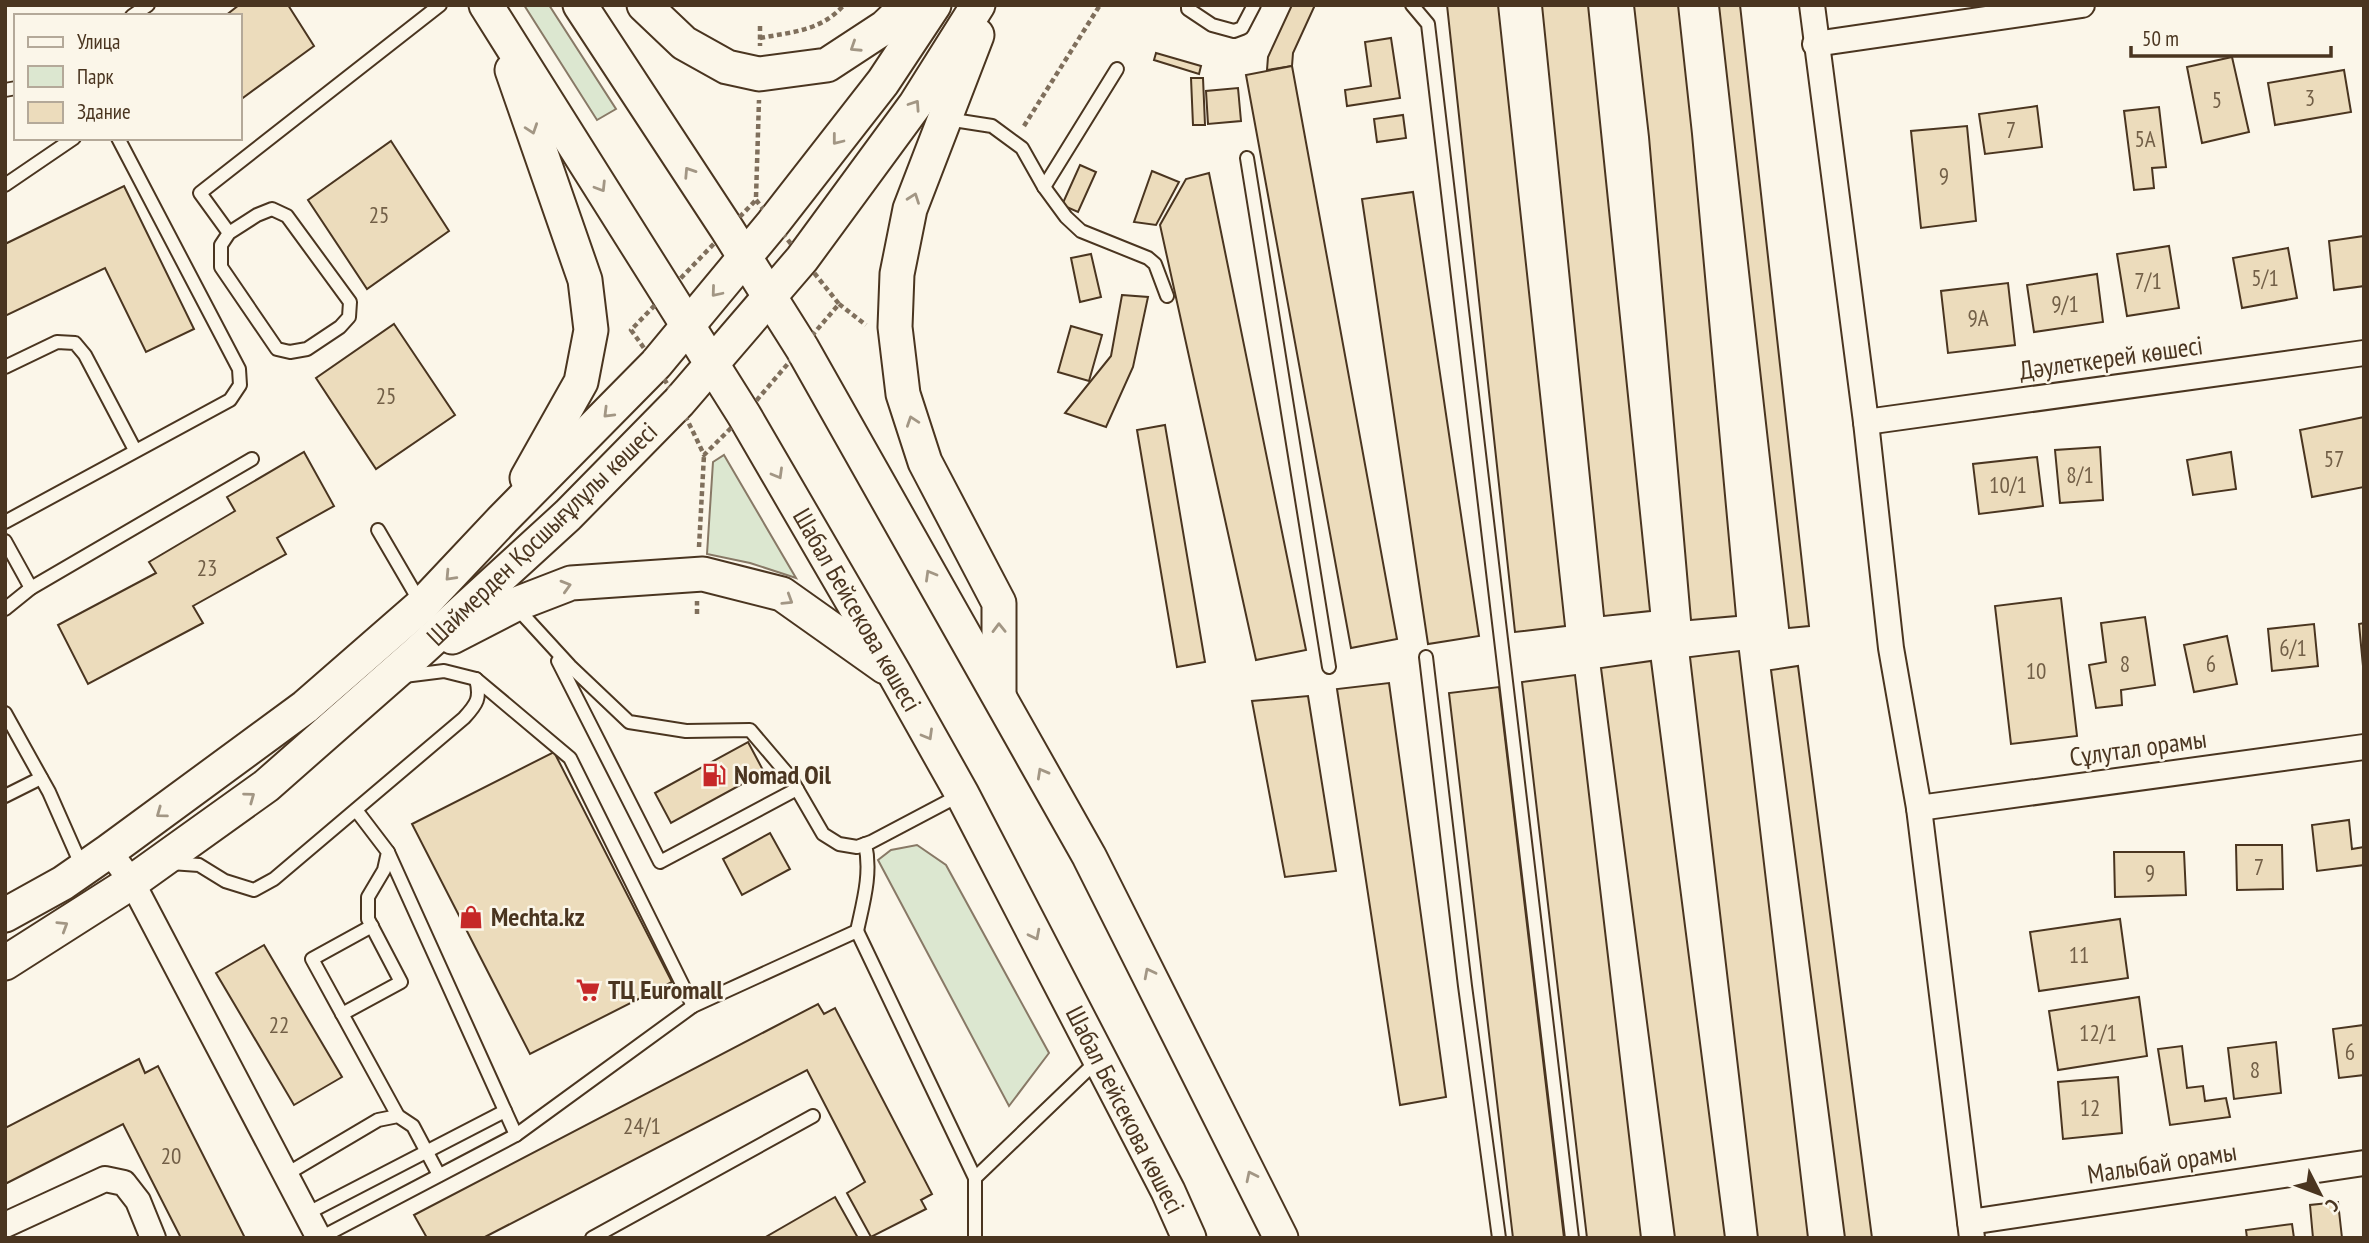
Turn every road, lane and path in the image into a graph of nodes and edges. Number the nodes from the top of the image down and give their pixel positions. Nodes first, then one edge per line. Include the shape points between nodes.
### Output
1 (440, 5) edge
2 (580, 5) edge
3 (644, 5) edge
4 (844, 5) edge
5 (908, 5) edge
6 (934, 5) edge
7 (978, 5) edge
8 (989, 5) edge
9 (1100, 5) edge
10 (1188, 5) edge
11 (1254, 5) edge
12 (1412, 5) edge
13 (1811, 5) edge
14 (2082, 5) edge
15 (490, 11) edge
16 (760, 26) dead end
17 (760, 38) junction
18 (1815, 44) junction
19 (1117, 69) dead end
20 (760, 74) junction
21 (944, 118) junction
22 (1024, 134) dead end
23 (71, 140) edge
24 (119, 140) edge
25 (1247, 158) dead end
26 (5, 185) edge
27 (1044, 187) junction
28 (756, 200) dead end
29 (727, 229) junction
30 (229, 233) junction
31 (745, 257) junction
32 (802, 259) junction
33 (667, 292) junction
34 (1167, 296) dead end
35 (770, 297) junction
36 (688, 326) junction
37 (802, 348) junction
38 (2364, 353) edge
39 (712, 364) junction
40 (5, 367) edge
41 (679, 402) junction
42 (744, 415) junction
43 (1866, 422) junction
44 (135, 450) junction
45 (705, 455) junction
46 (252, 459) dead end
47 (503, 519) junction
48 (5, 522) edge
49 (378, 530) dead end
50 (5, 541) edge
51 (698, 574) junction
52 (31, 588) junction
53 (422, 605) junction
54 (514, 605) junction
55 (5, 609) edge
56 (697, 614) dead end
57 (550, 645) junction
58 (415, 655) junction
59 (1426, 657) dead end
60 (1329, 667) dead end
61 (894, 673) junction
62 (390, 677) junction
63 (476, 679) junction
64 (999, 697) junction
65 (5, 713) edge
66 (2364, 747) edge
67 (41, 778) junction
68 (797, 789) junction
69 (962, 794) junction
70 (5, 796) edge
71 (1919, 808) junction
72 (356, 810) junction
73 (865, 844) junction
74 (388, 852) junction
75 (96, 860) junction
76 (160, 862) junction
77 (132, 882) junction
78 (5, 915) edge
79 (372, 926) junction
80 (857, 931) junction
81 (5, 963) edge
82 (693, 1006) junction
83 (342, 1014) junction
84 (1099, 1059) junction
85 (505, 1111) junction
86 (398, 1116) junction
87 (813, 1116) dead end
88 (516, 1135) junction
89 (426, 1152) junction
90 (2364, 1163) edge
91 (285, 1175) junction
92 (439, 1175) junction
93 (975, 1178) junction
94 (306, 1214) junction
95 (5, 1225) edge
96 (1971, 1230) edge
97 (153, 1238) edge
98 (319, 1238) edge
99 (592, 1238) edge
100 (975, 1238) edge
101 (1189, 1238) edge
102 (1282, 1238) edge
103 (1499, 1238) edge
104 (1572, 1238) edge

1 - 30 lane via 200,192
29 -> 2 main road
3 - 20 main road via 684,43 727,67
4 - 17 path via 817,27
5 -> 20 main road via 885,27 827,65
6 -> 31 main road, Шаймерден Қосшығұлұлы көшесі via 883,82
32 -> 7 main road, Шаймерден Қосшығұлұлы көшесі via 915,105
8 - 21 main road
9 - 22 path via 1023,128
10 - 11 lane via 1213,25 1234,32 1242,28
12 - 104 lane via 1428,23
13 - 18 street
14 - 18 street
15 -> 33 main road, Шабал Бейсекова көшесі
15 -> 47 main road via 585,281 591,330 581,382
16 - 17 path
17 - 20 path
18 - 43 street
19 - 27 lane
20 - 28 path
21 - 27 lane via 992,126 1022,148
64 -> 21 main road via 999,603 925,462 902,394 895,327 897,274 910,209
23 - 26 lane
24 - 44 lane via 239,369 240,385 230,400
25 - 60 lane
27 - 34 lane via 1081,231 1155,264
29 - 31 main road
29 - 33 path
30 - 30 lane via 272,209 287,216 350,302 349,317 307,349 277,349 221,267 221,245
31 - 35 main road
31 -> 36 main road, Шаймерден Қосшығұлұлы көшесі
32 - 35 main road, Шаймерден Қосшығұлұлы көшесі
32 - 37 path via 839,304
33 - 36 main road, Шабал Бейсекова көшесі
35 - 37 main road
35 - 39 main road, Шаймерден Қосшығұлұлы көшесі
36 - 39 main road, Шабал Бейсекова көшесі
36 -> 47 main road, Шаймерден Қосшығұлұлы көшесі
37 - 42 path
64 -> 37 main road
38 - 43 street, Дәулеткерей көшесі
39 - 41 main road, Шаймерден Қосшығұлұлы көшесі
39 - 42 main road, Шабал Бейсекова көшесі
40 - 44 lane via 57,342 75,343
41 - 45 path
41 - 58 main road, Шаймерден Қосшығұлұлы көшесі via 568,515
42 - 45 path
42 -> 61 main road, Шабал Бейсекова көшесі
43 - 71 street via 1891,648
44 - 48 lane
45 - 51 path
46 - 52 lane
47 -> 53 main road, Шаймерден Қосшығұлұлы көшесі
49 - 53 lane
50 - 52 lane
54 -> 51 main road via 571,583
51 - 56 path
51 -> 61 main road via 782,594
52 - 55 lane
53 -> 75 main road, Шаймерден Қосшығұлұлы көшесі via 305,707
54 - 57 lane
54 - 58 main road
57 - 68 lane via 629,722 685,730 750,730
57 - 68 lane via 660,862
58 - 62 main road, Шаймерден Қосшығұлұлы көшесі
59 - 103 lane
61 -> 69 main road, Шабал Бейсекова көшесі
62 - 63 lane via 444,671
76 -> 62 main road, Шаймерден Қосшығұлұлы көшесі via 266,786
63 - 72 lane via 480,693 475,706
63 - 82 lane via 570,758
102 -> 64 main road via 1090,856
65 - 67 lane
66 - 71 street, Сұлутал орамы
67 - 70 lane
67 - 75 lane
68 - 73 lane via 823,834 839,844 857,848
69 - 73 lane
69 -> 84 main road, Шабал Бейсекова көшесі
71 - 96 street
72 - 74 lane
72 - 76 lane via 274,880 254,890 225,881 199,865
73 - 80 lane via 869,860
74 - 79 lane via 384,870 368,897
74 - 85 lane
75 - 77 street
75 - 78 main road, Шаймерден Қосшығұлұлы көшесі
76 - 77 main road, Шаймерден Қосшығұлұлы көшесі
81 -> 77 main road, Шаймерден Қосшығұлұлы көшесі
77 - 91 street
79 - 83 lane via 401,982
79 - 83 lane via 312,959
80 - 82 lane
80 - 93 lane
82 - 88 lane
83 - 86 lane
84 - 93 lane
84 - 101 main road, Шабал Бейсекова көшесі
85 - 88 lane
85 - 89 lane
86 - 89 lane via 413,1126
86 - 91 lane via 378,1120
87 - 99 lane
88 - 92 lane
89 - 92 lane
89 - 94 lane
90 - 96 street, Малыбай орамы
91 - 94 street
92 - 98 lane
93 - 100 lane
94 - 98 street
95 - 97 street via 105,1179 124,1183 138,1202

